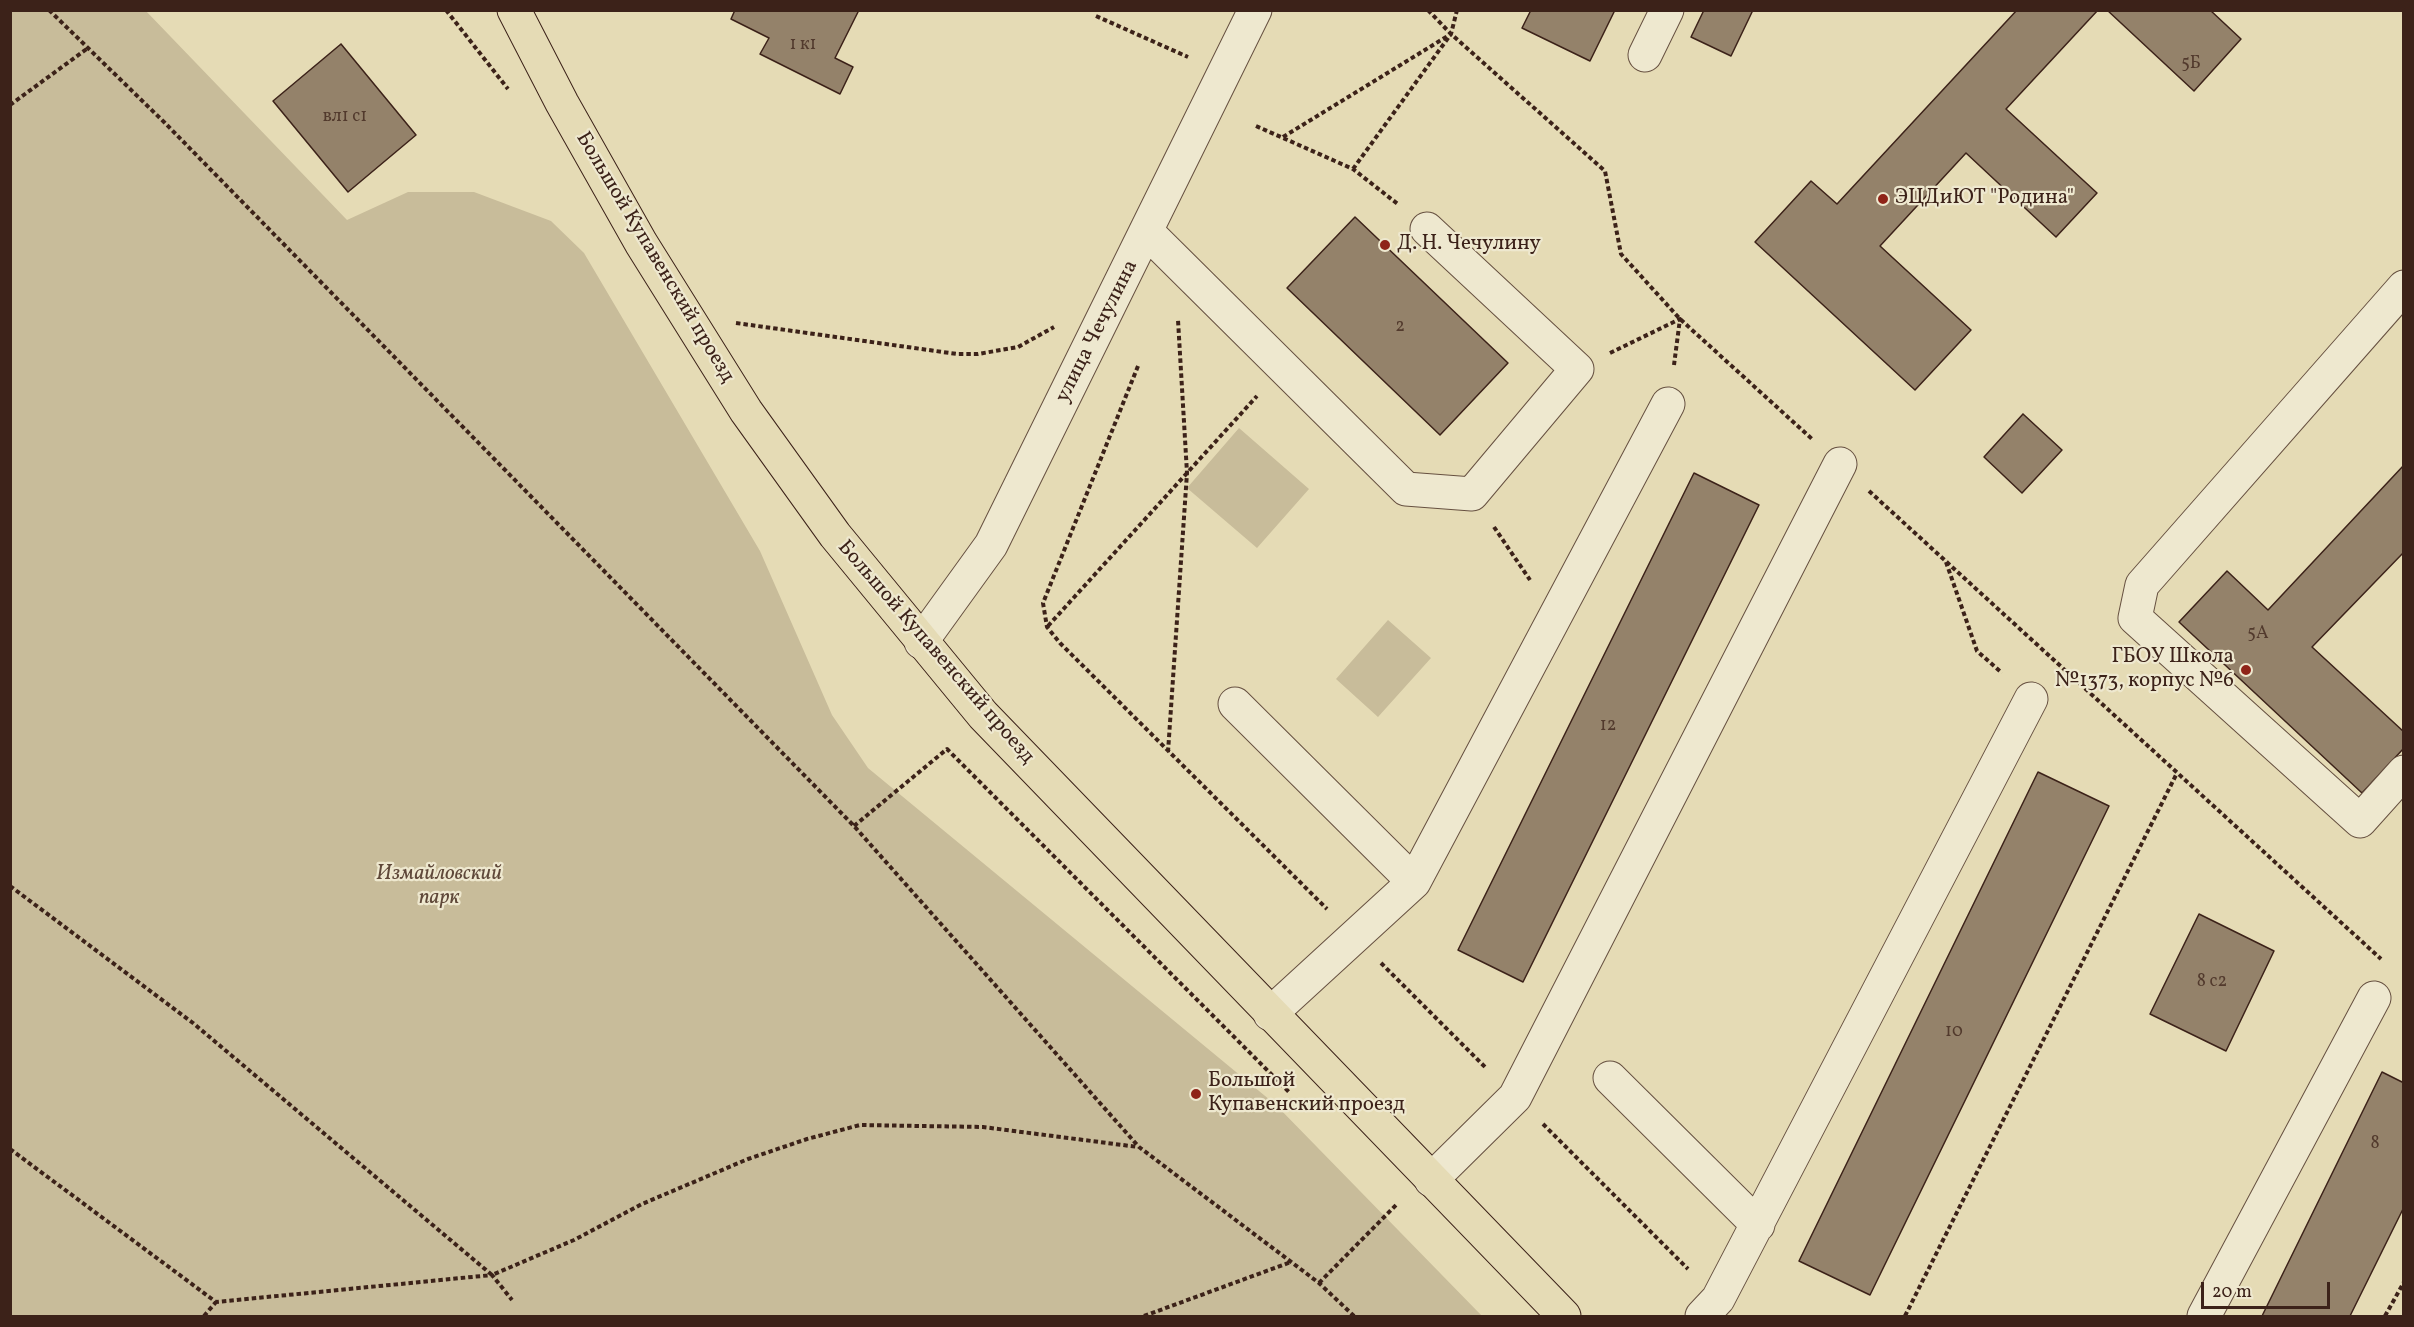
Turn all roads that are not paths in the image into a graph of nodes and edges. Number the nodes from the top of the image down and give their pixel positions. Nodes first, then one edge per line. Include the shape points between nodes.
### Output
1 (514, 10) edge
2 (1255, 10) edge
3 (1667, 10) edge
4 (1645, 55) dead end
5 (1427, 229) road end
6 (1148, 232) junction
7 (2403, 287) edge
8 (1668, 404) road end
9 (1840, 465) road end
10 (921, 642) junction
11 (2031, 699) road end
12 (1235, 704) dead end
13 (2403, 772) edge
14 (1414, 882) junction
15 (2374, 998) dead end
16 (1270, 1014) junction
17 (1610, 1078) dead end
18 (1431, 1180) junction
19 (1758, 1225) junction
20 (1710, 1308) edge
21 (1564, 1317) edge
22 (2204, 1317) edge

1 - 10 main road, Большой Купавенский проезд via 641,243 746,411 835,535
2 - 6 street, улица Чечулина
3 - 4 street
5 - 6 street via 1577,369 1472,494 1406,489
6 - 10 street, улица Чечулина via 991,545
7 - 13 street via 2142,585 2135,618 2360,821
8 - 14 street
9 - 18 street via 1515,1097
10 - 16 main road, Большой Купавенский проезд via 983,715
11 - 19 street
12 - 14 street
14 - 16 street
15 - 22 street
16 - 18 main road, Большой Купавенский проезд
17 - 19 street
18 - 21 main road, Большой Купавенский проезд
19 - 20 street

